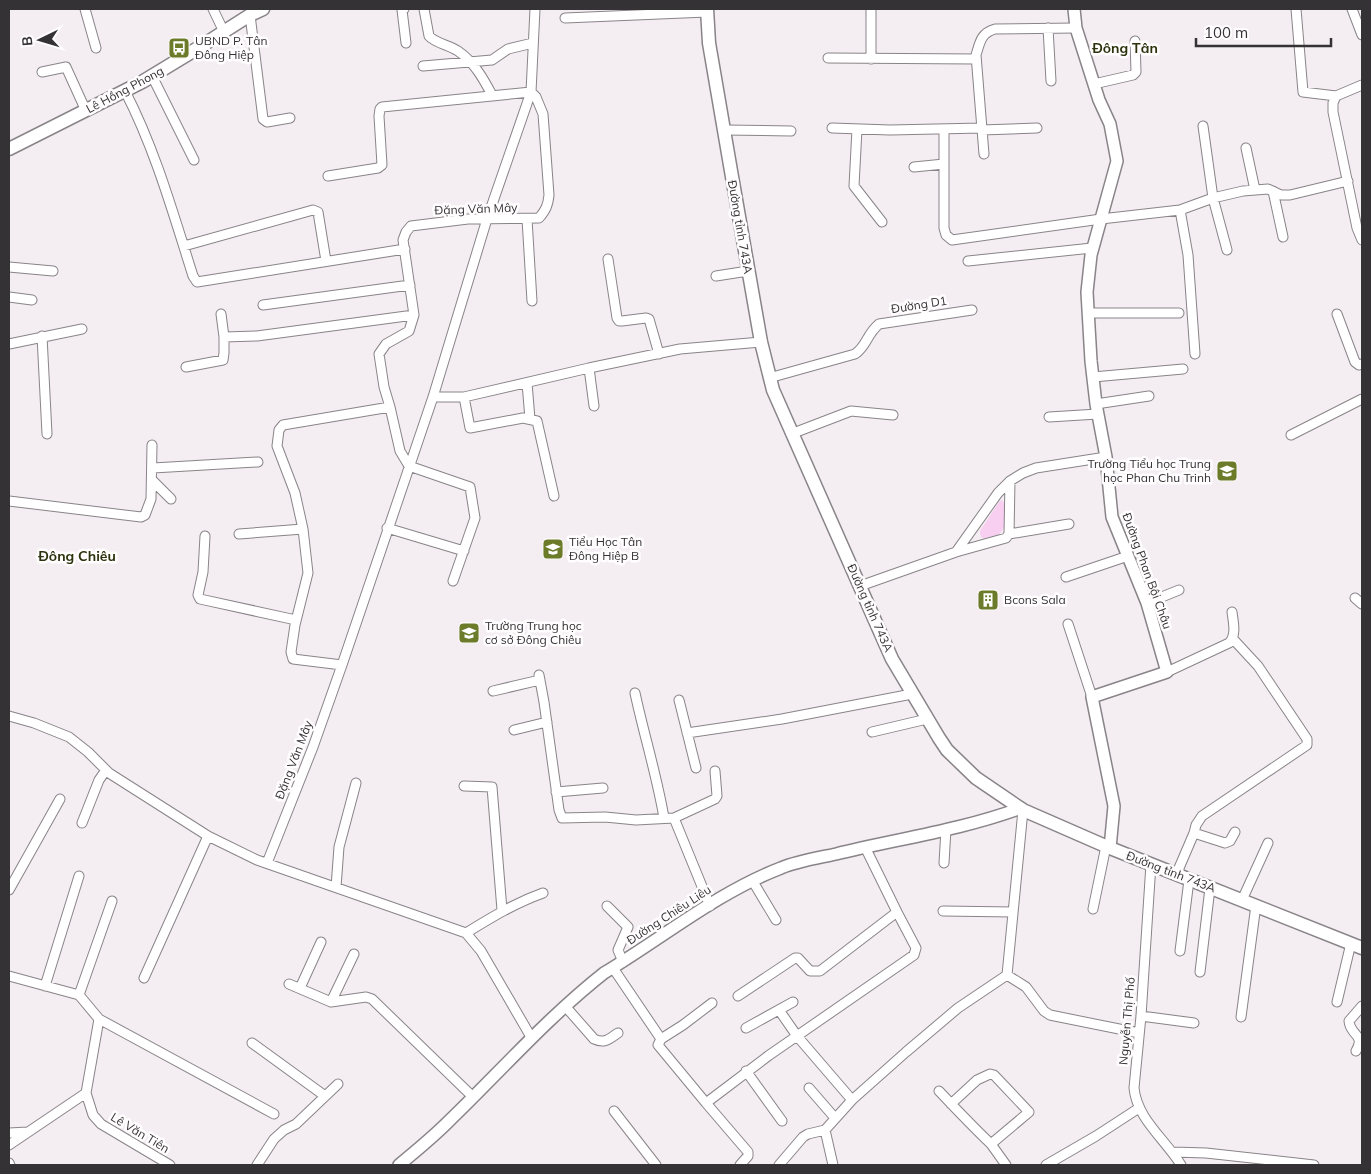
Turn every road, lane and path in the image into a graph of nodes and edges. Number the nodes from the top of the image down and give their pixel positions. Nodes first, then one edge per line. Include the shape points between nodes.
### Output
1 (85, 9) edge
2 (212, 9) edge
3 (262, 9) edge
4 (404, 9) edge
5 (424, 9) edge
6 (535, 9) edge
7 (871, 9) edge
8 (1074, 9) edge
9 (1296, 9) edge
10 (1352, 9) edge
11 (707, 10) edge
12 (250, 15) junction
13 (565, 18) dead end
14 (1048, 28) junction
15 (1076, 28) junction
16 (224, 32) junction
17 (1362, 35) edge
18 (1135, 41) dead end
19 (406, 43) dead end
20 (533, 43) junction
21 (96, 48) dead end
22 (828, 58) dead end
23 (871, 59) junction
24 (976, 59) junction
25 (470, 61) junction
26 (424, 66) dead end
27 (42, 72) dead end
28 (152, 76) junction
29 (1051, 81) dead end
30 (1094, 84) junction
31 (1362, 85) edge
32 (125, 90) junction
33 (530, 92) junction
34 (492, 95) junction
35 (1336, 96) junction
36 (86, 111) junction
37 (290, 118) dead end
38 (1203, 126) dead end
39 (832, 128) dead end
40 (1037, 128) dead end
41 (944, 129) junction
42 (982, 129) junction
43 (724, 130) junction
44 (856, 130) junction
45 (791, 131) dead end
46 (1246, 148) dead end
47 (9, 149) edge
48 (984, 154) dead end
49 (194, 160) dead end
50 (944, 164) junction
51 (914, 167) dead end
52 (328, 176) dead end
53 (1348, 181) junction
54 (1255, 190) junction
55 (1273, 190) junction
56 (1213, 198) junction
57 (1180, 210) junction
58 (486, 219) junction
59 (527, 219) junction
60 (1100, 219) junction
61 (882, 222) dead end
62 (1283, 237) dead end
63 (1362, 240) edge
64 (184, 246) junction
65 (1092, 248) junction
66 (405, 249) junction
67 (1227, 250) dead end
68 (608, 259) dead end
69 (326, 261) junction
70 (968, 261) dead end
71 (9, 267) edge
72 (53, 271) dead end
73 (748, 271) junction
74 (716, 276) dead end
75 (410, 285) junction
76 (9, 297) edge
77 (32, 300) dead end
78 (532, 301) dead end
79 (263, 305) dead end
80 (972, 310) dead end
81 (1088, 313) junction
82 (1179, 313) dead end
83 (221, 314) dead end
84 (1337, 314) dead end
85 (414, 315) junction
86 (82, 329) dead end
87 (42, 336) junction
88 (224, 337) junction
89 (761, 342) junction
90 (9, 344) edge
91 (658, 354) junction
92 (1196, 354) dead end
93 (1362, 364) edge
94 (186, 366) dead end
95 (589, 368) junction
96 (1183, 369) dead end
97 (1093, 377) junction
98 (769, 378) junction
99 (527, 383) junction
100 (433, 396) junction
101 (1148, 396) dead end
102 (464, 397) junction
103 (1362, 399) edge
104 (390, 406) junction
105 (594, 406) dead end
106 (1097, 409) junction
107 (893, 415) dead end
108 (1049, 417) dead end
109 (530, 419) junction
110 (47, 434) dead end
111 (791, 434) junction
112 (1291, 435) dead end
113 (152, 445) dead end
114 (1106, 457) junction
115 (258, 462) dead end
116 (409, 466) junction
117 (152, 468) junction
118 (152, 480) junction
119 (1010, 481) junction
120 (554, 496) dead end
121 (171, 499) dead end
122 (9, 501) edge
123 (1069, 524) dead end
124 (303, 528) junction
125 (387, 528) junction
126 (239, 534) dead end
127 (1009, 534) junction
128 (205, 536) dead end
129 (464, 551) junction
130 (956, 552) junction
131 (1128, 556) junction
132 (1066, 577) dead end
133 (453, 581) dead end
134 (860, 586) junction
135 (1179, 590) dead end
136 (1147, 603) junction
137 (1232, 612) dead end
138 (296, 620) junction
139 (1068, 624) dead end
140 (1233, 639) junction
141 (342, 665) junction
142 (1167, 672) junction
143 (494, 691) dead end
144 (635, 693) dead end
145 (912, 694) junction
146 (1092, 697) junction
147 (679, 700) dead end
148 (9, 716) edge
149 (927, 719) junction
150 (547, 722) junction
151 (514, 730) dead end
152 (872, 732) dead end
153 (687, 733) junction
154 (696, 768) dead end
155 (106, 770) junction
156 (715, 771) dead end
157 (356, 784) dead end
158 (464, 786) dead end
159 (603, 788) dead end
160 (556, 792) junction
161 (60, 798) dead end
162 (1022, 809) junction
163 (664, 818) junction
164 (674, 818) junction
165 (82, 823) dead end
166 (946, 829) junction
167 (1235, 832) dead end
168 (1194, 833) junction
169 (208, 836) junction
170 (1268, 844) dead end
171 (865, 847) junction
172 (1108, 847) junction
173 (268, 863) junction
174 (944, 863) dead end
175 (1151, 864) junction
176 (1176, 875) junction
177 (79, 876) dead end
178 (752, 880) junction
179 (1190, 880) junction
180 (336, 887) junction
181 (1210, 888) junction
182 (9, 890) edge
183 (543, 893) dead end
184 (1242, 900) junction
185 (112, 901) dead end
186 (1256, 905) junction
187 (606, 906) dead end
188 (710, 906) junction
189 (1093, 909) dead end
190 (502, 910) junction
191 (943, 911) dead end
192 (897, 912) junction
193 (1013, 912) junction
194 (776, 920) dead end
195 (466, 933) junction
196 (321, 942) dead end
197 (1358, 943) edge
198 (1180, 951) dead end
199 (354, 954) dead end
200 (618, 965) junction
201 (1200, 972) dead end
202 (1007, 975) junction
203 (9, 976) edge
204 (144, 978) dead end
205 (289, 984) dead end
206 (46, 986) junction
207 (300, 988) junction
208 (79, 995) junction
209 (738, 996) dead end
210 (331, 1002) junction
211 (793, 1002) dead end
212 (1337, 1002) dead end
213 (712, 1003) dead end
214 (565, 1006) junction
215 (1362, 1006) edge
216 (779, 1010) junction
217 (1141, 1016) junction
218 (1241, 1017) dead end
219 (99, 1019) junction
220 (1194, 1023) dead end
221 (746, 1028) dead end
222 (1139, 1032) junction
223 (618, 1033) dead end
224 (797, 1036) junction
225 (531, 1037) junction
226 (661, 1039) junction
227 (252, 1043) dead end
228 (1356, 1052) dead end
229 (746, 1071) junction
230 (338, 1084) dead end
231 (809, 1088) dead end
232 (939, 1092) dead end
233 (86, 1093) junction
234 (325, 1096) junction
235 (473, 1097) junction
236 (852, 1100) junction
237 (706, 1103) junction
238 (951, 1104) junction
239 (1139, 1108) junction
240 (614, 1111) dead end
241 (274, 1114) dead end
242 (835, 1118) junction
243 (782, 1120) dead end
244 (825, 1130) junction
245 (28, 1132) junction
246 (9, 1134) edge
247 (991, 1144) junction
248 (9, 1146) edge
249 (1173, 1152) junction
250 (402, 1164) edge
251 (170, 1165) edge
252 (257, 1165) edge
253 (656, 1165) edge
254 (740, 1165) edge
255 (779, 1165) edge
256 (834, 1165) edge
257 (1006, 1165) edge
258 (1046, 1165) edge
259 (1181, 1165) edge
260 (1314, 1165) edge

1 - 21 street
2 - 16 street
3 - 12 main road, Lê Hồng Phong
4 - 19 street
5 - 25 street via 429,36
6 - 20 street
7 - 23 street
8 - 15 street, Đường Phan Bội Châu
9 - 35 street via 1303,92
10 - 17 street
11 - 13 street
11 - 43 main road, Đường tỉnh 743A via 709,42
12 - 16 main road, Lê Hồng Phong
12 - 37 street via 263,119 267,122
14 - 15 street
14 - 24 street via 986,32
14 - 29 street
15 - 30 street, Đường Phan Bội Châu
16 - 28 main road, Lê Hồng Phong
18 - 30 street via 1134,75
20 - 25 street via 508,49 492,60
20 - 33 street
22 - 23 street
23 - 24 street
24 - 42 street
25 - 26 street
25 - 34 street
27 - 36 street via 66,67
28 - 32 main road, Lê Hồng Phong
28 - 49 street
30 - 60 street, Đường Phan Bội Châu via 1110,124 1117,161
31 - 35 street
32 - 36 main road, Lê Hồng Phong
32 - 64 street via 163,181
33 - 34 street
33 - 58 street, Đặng Văn Mây
33 - 59 street, Đặng Văn Mây via 536,97 543,114 549,194 548,206 539,218
34 - 52 street via 382,107 379,116 382,165
35 - 53 street via 1333,112
36 - 47 main road, Lê Hồng Phong
38 - 56 street
39 - 44 street
40 - 42 street
41 - 42 street
41 - 44 street
41 - 50 street
42 - 48 street
43 - 45 street
43 - 73 main road, Đường tỉnh 743A
44 - 61 street via 854,186
46 - 54 street
50 - 51 street
50 - 60 street via 944,228 952,240
53 - 55 street via 1285,196
53 - 63 street
54 - 55 street
54 - 56 street
55 - 62 street
56 - 57 street
56 - 67 street
57 - 60 street
57 - 92 street via 1188,255
58 - 59 street, Đặng Văn Mây
58 - 66 street, Đặng Văn Mây via 410,226 404,240
58 - 100 street, Đặng Văn Mây
59 - 78 street
60 - 65 street, Đường Phan Bội Châu
64 - 69 street via 198,282
64 - 69 street via 313,210 318,212
65 - 70 street
65 - 81 street, Đường Phan Bội Châu
66 - 69 street
66 - 75 street, Đặng Văn Mây
68 - 91 street via 617,318 619,321 649,319
71 - 72 street
73 - 74 street
73 - 89 main road, Đường tỉnh 743A
75 - 79 street
75 - 85 street, Đặng Văn Mây
76 - 77 street
80 - 98 street, Đường D1 via 879,324 870,331 862,349 855,354
81 - 82 street
81 - 97 street, Đường Phan Bội Châu
83 - 88 street
84 - 93 street via 1355,362
85 - 88 street via 257,336
85 - 104 street via 409,331 386,344 379,354
86 - 87 street
87 - 90 street
87 - 110 street
88 - 94 street via 222,360
89 - 91 street
89 - 98 main road, Đường tỉnh 743A
91 - 95 street
95 - 99 street
95 - 105 street
96 - 97 street
97 - 106 street, Đường Phan Bội Châu
98 - 111 main road, Đường tỉnh 743A
99 - 102 street
99 - 109 street
100 - 102 street
100 - 116 street, Đặng Văn Mây
101 - 106 street
102 - 109 street via 470,428
103 - 112 street
104 - 116 street via 400,451
104 - 124 street via 283,425 279,430 278,450 295,493
106 - 108 street
106 - 114 street, Đường Phan Bội Châu
107 - 111 street via 851,411
109 - 120 street via 538,421
111 - 134 main road, Đường tỉnh 743A
113 - 117 street
114 - 119 street via 1036,468
114 - 131 street, Đường Phan Bội Châu via 1112,517
115 - 117 street
116 - 125 street, Đặng Văn Mây
116 - 129 street via 470,487 475,518
117 - 118 street
118 - 121 street
118 - 122 street via 150,504 141,517
119 - 127 street
119 - 130 street
123 - 127 street
124 - 126 street
124 - 138 street via 308,573
125 - 129 street
125 - 141 street, Đặng Văn Mây
127 - 130 street via 1006,538
128 - 138 street via 200,599
129 - 133 street
130 - 134 street
131 - 132 street
131 - 136 street, Đường Phan Bội Châu
134 - 145 main road, Đường tỉnh 743A via 892,659
135 - 136 street
136 - 142 street, Đường Phan Bội Châu
137 - 140 street
138 - 141 street via 291,652 293,659
139 - 146 street
140 - 142 street
140 - 168 street via 1258,666 1307,739 1307,745 1202,816
141 - 173 street, Đặng Văn Mây
142 - 146 street
143 - 150 street via 539,677
144 - 163 street
145 - 149 main road, Đường tỉnh 743A
145 - 153 street
146 - 172 street via 1114,806
147 - 153 street
148 - 155 street via 69,737
149 - 152 street
149 - 162 main road, Đường tỉnh 743A via 947,750 976,778
150 - 151 street
150 - 160 street
153 - 154 street
155 - 165 street
155 - 169 street
156 - 164 street via 715,799
157 - 180 street via 339,847
158 - 190 street via 492,787
159 - 160 street
160 - 163 street via 562,818
161 - 182 street
162 - 166 street, Đường Chiêu Liêu via 991,820
162 - 172 main road, Đường tỉnh 743A
162 - 193 street
163 - 164 street
164 - 188 street
166 - 171 street, Đường Chiêu Liêu
166 - 174 street
167 - 168 street via 1230,842 1225,843
168 - 176 street
169 - 173 street
169 - 204 street
170 - 184 street
171 - 178 street, Đường Chiêu Liêu via 782,868
171 - 192 street
172 - 175 main road, Đường tỉnh 743A
172 - 189 street
173 - 180 street
175 - 176 main road, Đường tỉnh 743A
175 - 217 street, Nguyễn Thị Phố
176 - 179 main road, Đường tỉnh 743A
177 - 206 street
178 - 188 street, Đường Chiêu Liêu
178 - 194 street
179 - 181 main road, Đường tỉnh 743A
179 - 198 street
180 - 195 street
181 - 184 main road, Đường tỉnh 743A
181 - 201 street
183 - 190 street
184 - 186 main road, Đường tỉnh 743A
185 - 208 street
186 - 197 main road, Đường tỉnh 743A
186 - 218 street
187 - 200 street via 628,926 618,950
188 - 200 street, Đường Chiêu Liêu
190 - 195 street
191 - 193 street
192 - 209 street via 820,970 810,971 795,958
192 - 224 street via 916,948 914,955
193 - 202 street
195 - 225 street via 481,951
196 - 207 street
197 - 212 street
199 - 210 street
200 - 214 street, Đường Chiêu Liêu
200 - 226 street
202 - 222 street via 1026,988 1050,1015
202 - 236 street via 958,1008
203 - 206 street
205 - 207 street
206 - 208 street
207 - 210 street
208 - 219 street
210 - 235 street via 372,999
211 - 216 street
213 - 226 street
214 - 223 street via 594,1039 606,1041
214 - 225 street, Đường Chiêu Liêu
215 - 228 street via 1349,1021 1359,1039
216 - 221 street
216 - 224 street
217 - 220 street
217 - 222 street, Nguyễn Thị Phố
219 - 233 street, Lê Văn Tiên
219 - 241 street
222 - 239 street, Nguyễn Thị Phố via 1134,1088
224 - 229 street
224 - 236 street
225 - 235 street, Đường Chiêu Liêu
226 - 237 street via 659,1048
227 - 234 street
229 - 237 street
229 - 243 street
230 - 234 street
231 - 242 street
232 - 238 street
233 - 245 street
233 - 251 street, Lê Văn Tiên via 93,1115 100,1124
234 - 252 street via 296,1124 278,1135
235 - 250 street, Đường Chiêu Liêu
236 - 242 street
237 - 254 street via 748,1152
238 - 247 street
238 - 247 street via 984,1075 994,1075 1028,1112
239 - 249 street, Nguyễn Thị Phố
239 - 258 street
240 - 253 street
242 - 244 street
244 - 255 street via 803,1137
244 - 256 street
245 - 246 street
245 - 248 street
247 - 257 street
249 - 259 street, Nguyễn Thị Phố
249 - 260 street

